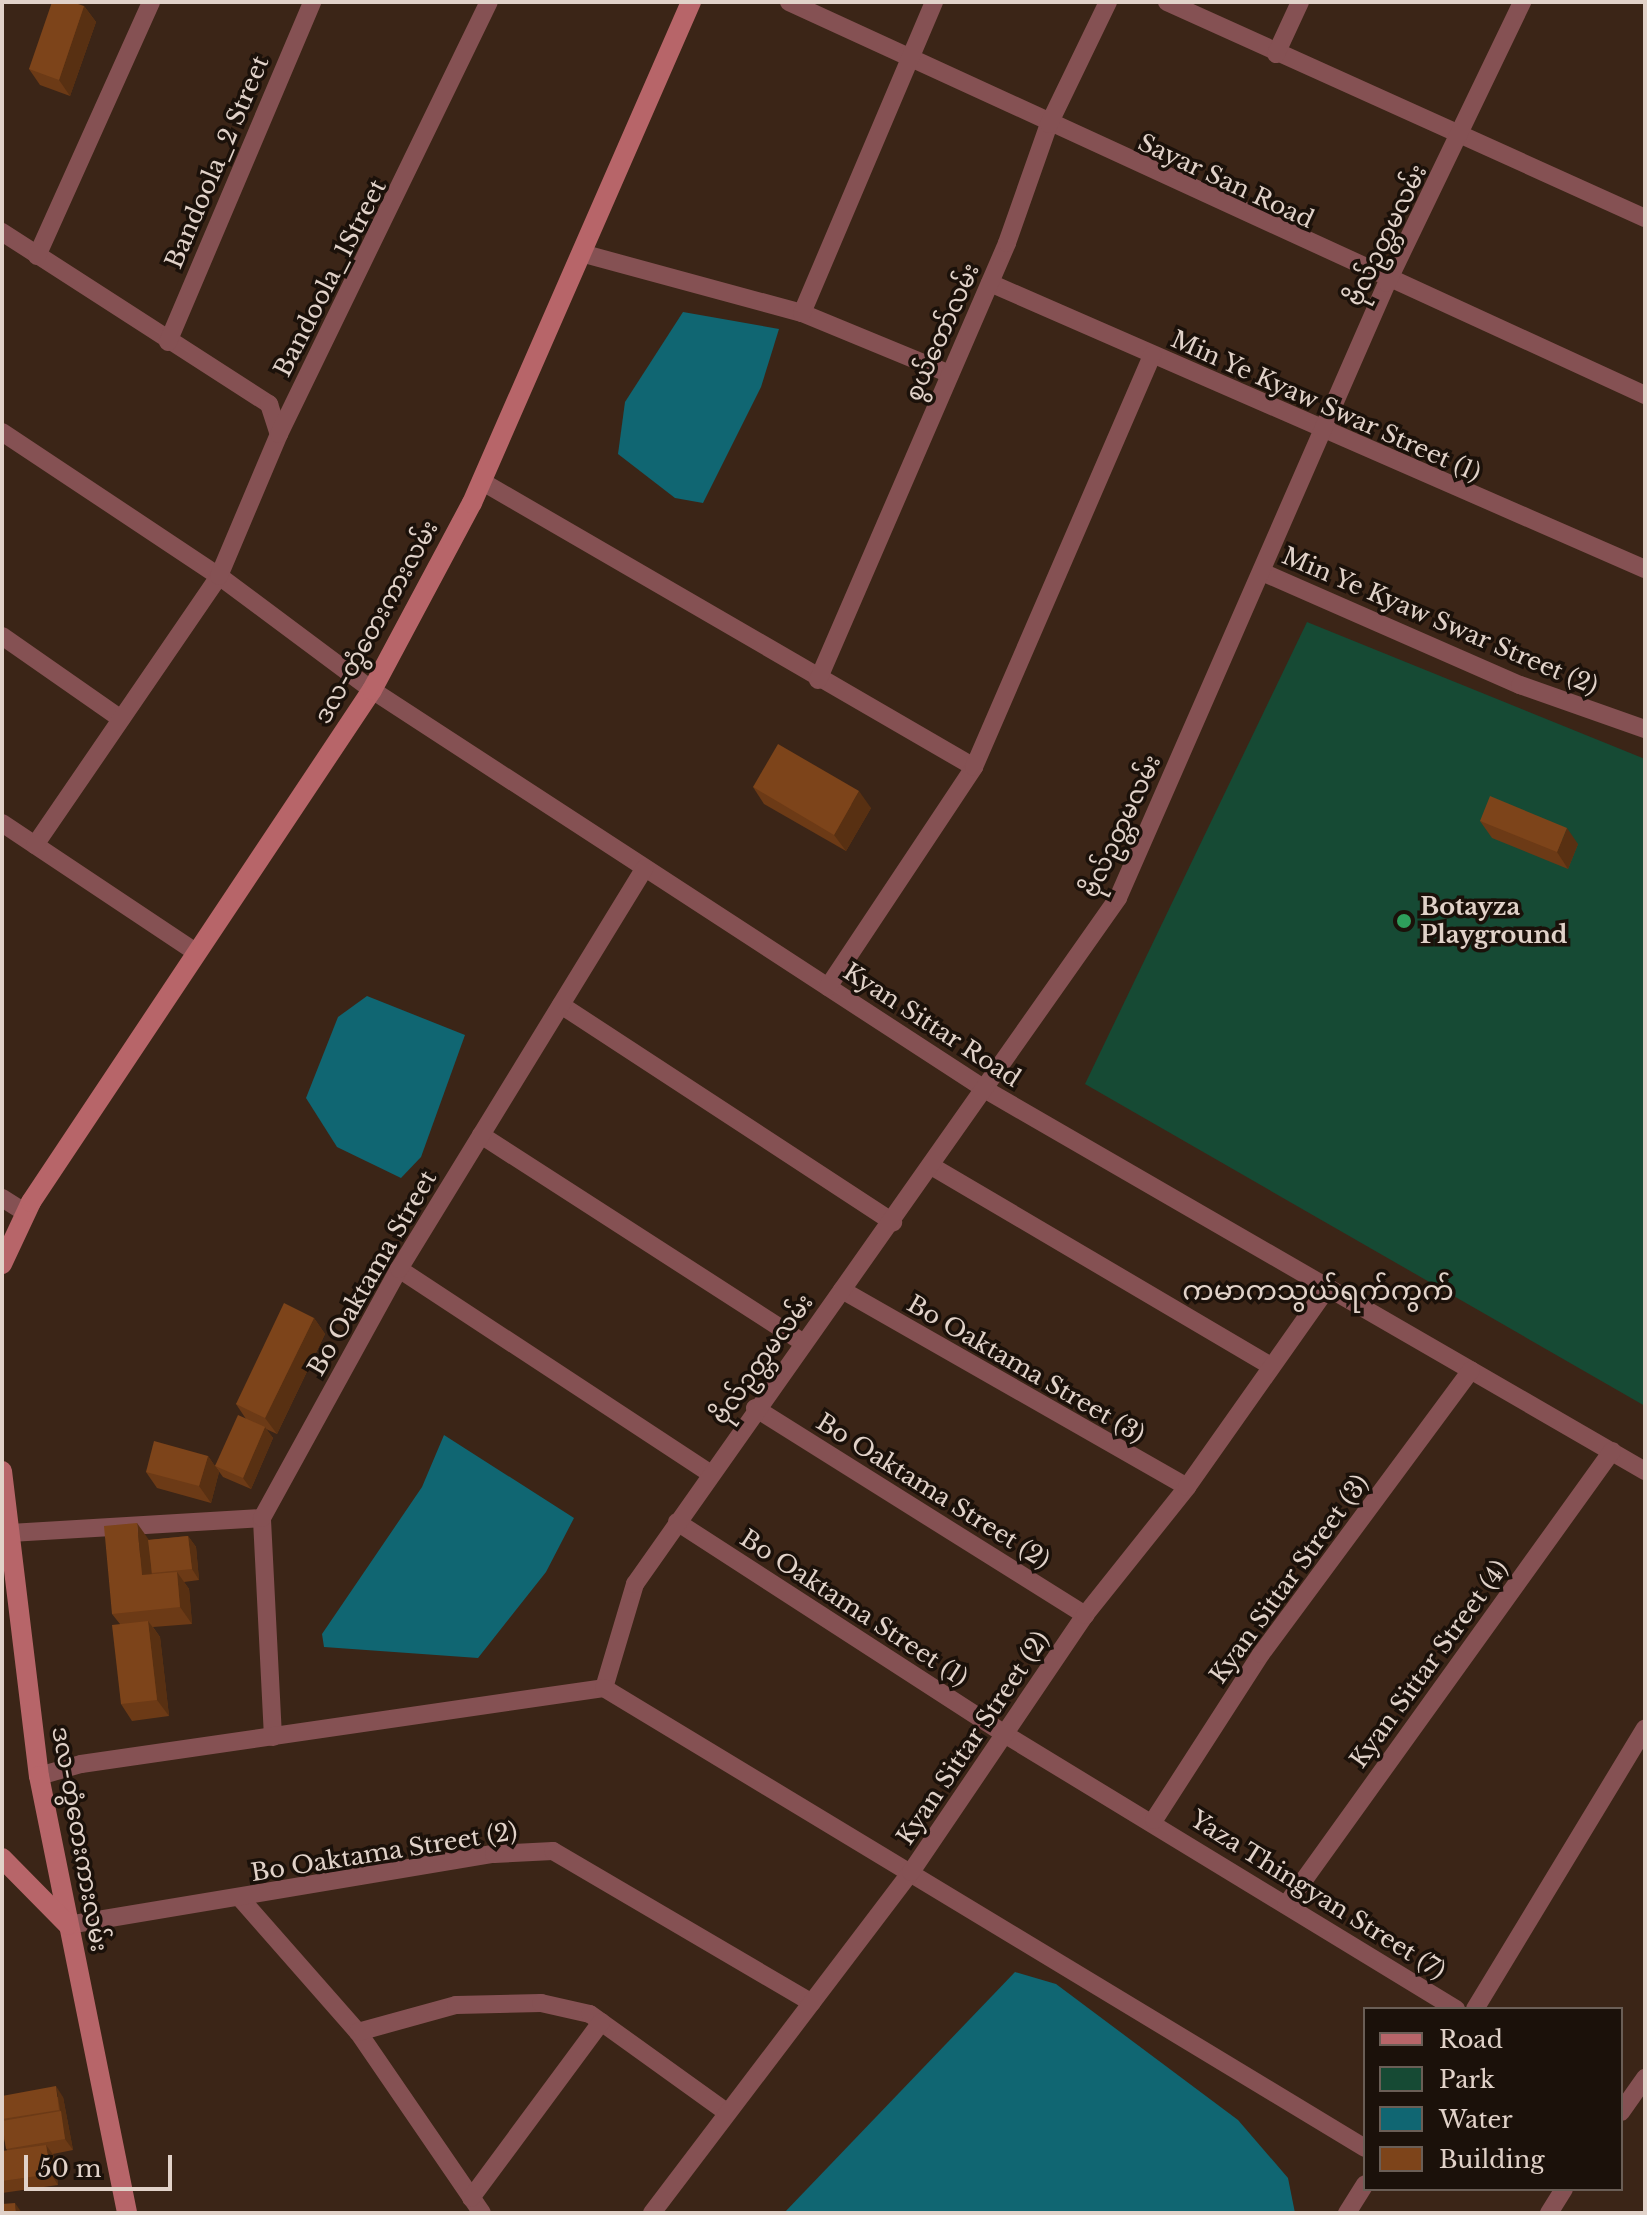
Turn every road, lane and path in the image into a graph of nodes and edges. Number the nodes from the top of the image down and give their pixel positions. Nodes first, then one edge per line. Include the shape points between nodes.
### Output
1 (151, 2) edge
2 (312, 2) edge
3 (489, 2) edge
4 (691, 2) edge
5 (789, 2) edge
6 (934, 2) edge
7 (1108, 2) edge
8 (1167, 2) edge
9 (1300, 2) edge
10 (1522, 2) edge
11 (1276, 54) junction
12 (907, 57) junction
13 (1049, 124) junction
14 (1460, 139) junction
15 (1645, 218) edge
16 (2, 232) edge
17 (581, 253) junction
18 (37, 256) junction
19 (990, 283) junction
20 (1387, 283) junction
21 (802, 313) junction
22 (168, 342) junction
23 (1152, 355) junction
24 (950, 374) junction
25 (1645, 395) edge
26 (1326, 431) junction
27 (2, 432) edge
28 (279, 434) junction
29 (481, 481) junction
30 (1645, 569) edge
31 (1262, 572) junction
32 (219, 576) junction
33 (2, 636) edge
34 (818, 680) junction
35 (372, 690) junction
36 (121, 719) junction
37 (1645, 729) edge
38 (974, 767) junction
39 (2, 823) edge
40 (35, 845) junction
41 (645, 868) junction
42 (197, 953) junction
43 (828, 987) junction
44 (561, 1005) junction
45 (986, 1090) junction
46 (481, 1135) junction
47 (933, 1167) junction
48 (2, 1198) edge
49 (26, 1213) junction
50 (893, 1222) junction
51 (2, 1264) edge
52 (399, 1269) junction
53 (1328, 1287) junction
54 (842, 1290) junction
55 (804, 1343) junction
56 (1271, 1366) junction
57 (1471, 1370) junction
58 (755, 1408) junction
59 (1612, 1451) junction
60 (2, 1471) edge
61 (1645, 1471) edge
62 (710, 1473) junction
63 (1187, 1487) junction
64 (262, 1518) junction
65 (677, 1522) junction
66 (10, 1533) junction
67 (1085, 1615) junction
68 (604, 1688) junction
69 (1645, 1728) edge
70 (1006, 1735) junction
71 (273, 1737) junction
72 (39, 1776) junction
73 (1154, 1820) junction
74 (2, 1858) edge
75 (911, 1872) junction
76 (241, 1899) junction
77 (1286, 1905) junction
78 (68, 1925) junction
79 (812, 2003) junction
80 (1453, 2007) edge
81 (1476, 2007) edge
82 (601, 2022) junction
83 (358, 2032) junction
84 (1637, 2089) edge
85 (1623, 2109) edge
86 (725, 2111) junction
87 (1363, 2147) edge
88 (1363, 2187) edge
89 (1563, 2191) edge
90 (476, 2205) edge
91 (127, 2213) edge
92 (652, 2213) edge
93 (1347, 2213) edge
94 (1549, 2213) edge

1 - 18 street
2 - 22 street, Bandoola_2 Street
3 - 28 street, Bandoola_1Street
4 - 17 main road, ဒလ-တွံတေးကားလမ်း
5 - 12 street, Sayar San Road
6 - 12 street
7 - 13 street, စွယ်တော်လမ်း
8 - 11 street
9 - 11 street
10 - 14 street, ဗိုလ်ဥတ္တမလမ်း
11 - 14 street
12 - 13 street, Sayar San Road
12 - 21 street
13 - 19 street, စွယ်တော်လမ်း
13 - 20 street, Sayar San Road
14 - 15 street
14 - 20 street, ဗိုလ်ဥတ္တမလမ်း
16 - 18 street
17 - 21 street
17 - 29 main road, ဒလ-တွံတေးကားလမ်း
18 - 22 street
19 - 23 street, Min Ye Kyaw Swar Street (1)
19 - 24 street, စွယ်တော်လမ်း
20 - 25 street, Sayar San Road
20 - 26 street, ဗိုလ်ဥတ္တမလမ်း
21 - 24 street
22 - 28 street via 269,404
23 - 26 street, Min Ye Kyaw Swar Street (1)
23 - 38 street
24 - 34 street, စွယ်တော်လမ်း
26 - 30 street, Min Ye Kyaw Swar Street (1)
26 - 31 street, ဗိုလ်ဥတ္တမလမ်း
27 - 32 street, Kyan Sittar Road
28 - 32 street, Bandoola_1Street
29 - 34 street
29 - 35 main road, ဒလ-တွံတေးကားလမ်း
31 - 37 street, Min Ye Kyaw Swar Street (2) via 1520,685
31 - 45 street, ဗိုလ်ဥတ္တမလမ်း via 1118,898
32 - 35 street, Kyan Sittar Road
32 - 36 street, Bandoola_1Street
33 - 36 street
34 - 38 street
35 - 41 street, Kyan Sittar Road
35 - 42 main road, ဒလ-တွံတေးကားလမ်း
36 - 40 street, Bandoola_1Street
38 - 43 street
39 - 40 street
40 - 42 street
41 - 43 street, Kyan Sittar Road
41 - 44 street, Bo Oaktama Street
42 - 49 main road, ဒလ-တွံတေးကားလမ်း
43 - 45 street, Kyan Sittar Road
44 - 46 street, Bo Oaktama Street
44 - 50 street
45 - 47 street, ဗိုလ်ဥတ္တမလမ်း
45 - 53 street, Kyan Sittar Road
46 - 52 street, Bo Oaktama Street
46 - 55 street
47 - 50 street, ဗိုလ်ဥတ္တမလမ်း
47 - 56 street
48 - 49 street
49 - 51 main road, ဒလ-တွံတေးကားလမ်း
50 - 54 street, ဗိုလ်ဥတ္တမလမ်း
52 - 62 street
52 - 64 street, Bo Oaktama Street
53 - 56 street, Kyan Sittar Street (2)
53 - 57 street, Kyan Sittar Road
54 - 55 street, ဗိုလ်ဥတ္တမလမ်း
54 - 63 street, Bo Oaktama Street (3)
55 - 58 street, ဗိုလ်ဥတ္တမလမ်း
56 - 63 street, Kyan Sittar Street (2)
57 - 59 street, Kyan Sittar Road
57 - 73 street, Kyan Sittar Street (3) via 1261,1654
58 - 62 street, ဗိုလ်ဥတ္တမလမ်း
58 - 67 street, Bo Oaktama Street (2)
59 - 61 street, Kyan Sittar Road
59 - 77 street, Kyan Sittar Street (4)
60 - 66 main road, ဒလ-တွံတေးကားလမ်း
62 - 65 street, ဗိုလ်ဥတ္တမလမ်း
63 - 67 street, Kyan Sittar Street (2)
64 - 66 street
64 - 71 street
65 - 68 street, ဗိုလ်ဥတ္တမလမ်း via 635,1584
65 - 70 street, Bo Oaktama Street (1)
66 - 72 main road, ဒလ-တွံတေးကားလမ်း
67 - 70 street, Kyan Sittar Street (2)
68 - 71 street
68 - 75 street
69 - 81 street
70 - 73 street, Bo Oaktama Street (1)
70 - 75 street, Kyan Sittar Street (2)
71 - 72 street
72 - 78 main road, ဒလ-တွံတေးကားလမ်း
73 - 77 street, Yaza Thingyan Street (7)
74 - 78 main road
75 - 79 street, Kyan Sittar Street (2)
75 - 87 street
76 - 78 street, Bo Oaktama Street (2)
76 - 79 street, Bo Oaktama Street (2) via 494,1854 553,1851
76 - 83 street
77 - 80 street, Yaza Thingyan Street (7)
78 - 91 main road, ဒလ-တွံတေးကားလမ်း
79 - 86 street, Kyan Sittar Street (2)
82 - 83 street via 541,2003 456,2005
82 - 86 street
82 - 90 street
83 - 90 street
84 - 85 street
86 - 92 street, Kyan Sittar Street (2)
88 - 93 street
89 - 94 street

